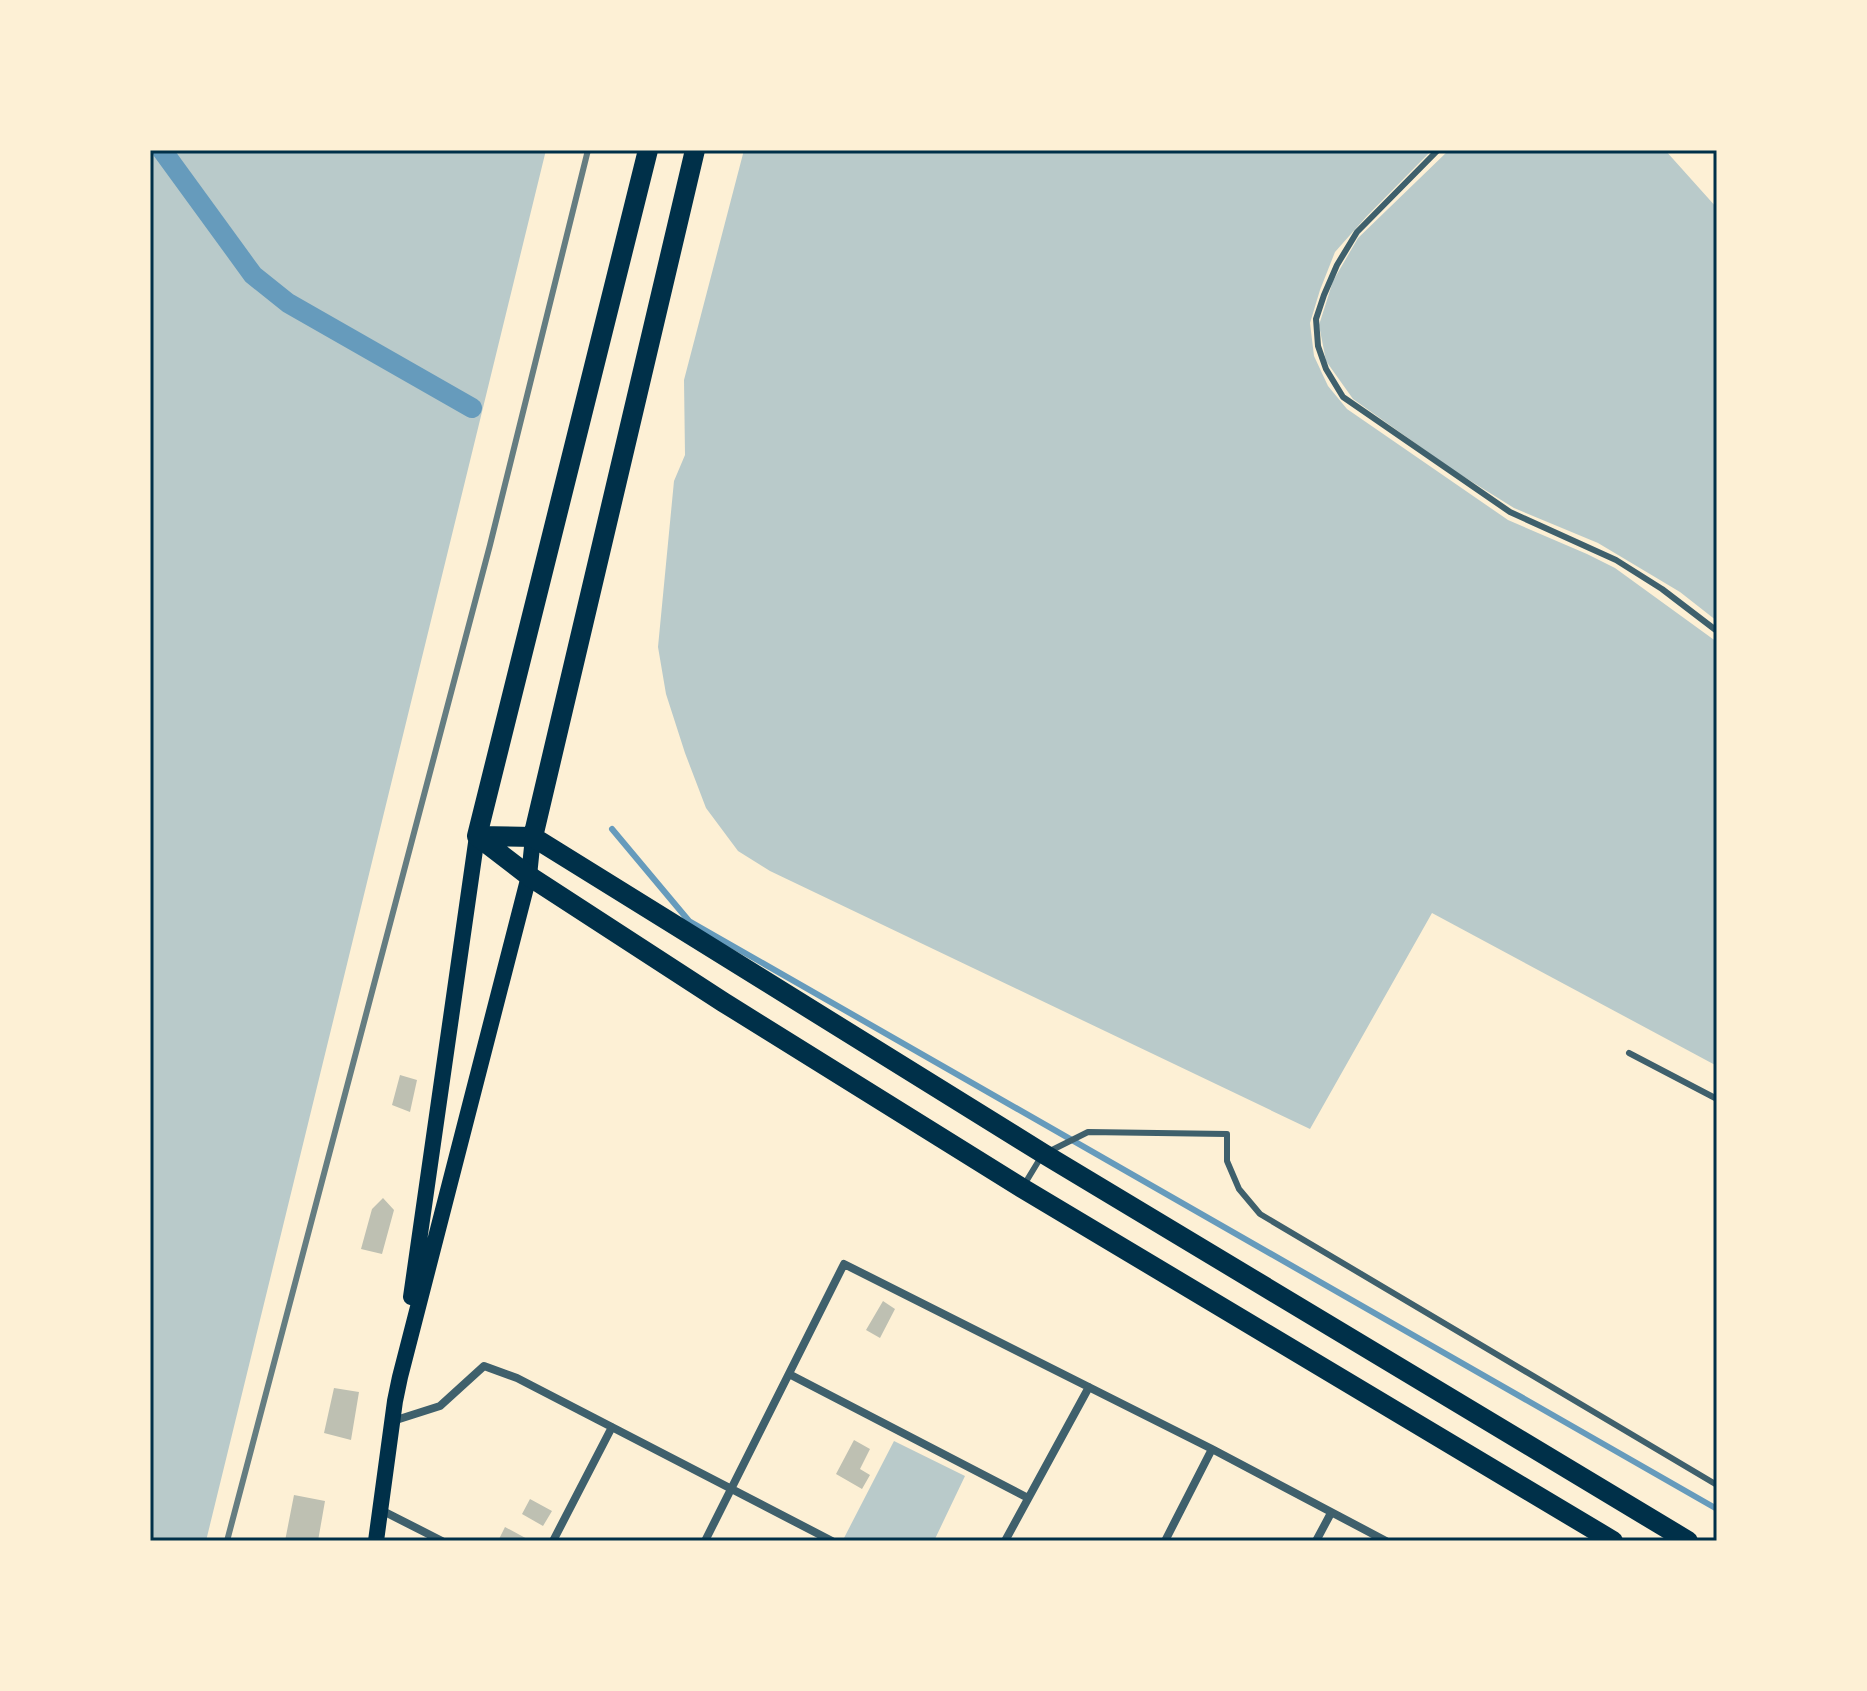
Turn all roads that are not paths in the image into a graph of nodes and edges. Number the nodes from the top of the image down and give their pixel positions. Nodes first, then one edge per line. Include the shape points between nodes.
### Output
1 (648, 150) edge
2 (695, 150) edge
3 (1438, 150) edge
4 (1717, 631) edge
5 (477, 836) junction
6 (533, 837) junction
7 (529, 876) junction
8 (1629, 1053) dead end
9 (1717, 1099) edge
10 (1044, 1154) junction
11 (1022, 1188) junction
12 (789, 1374) junction
13 (400, 1377) junction
14 (1089, 1387) junction
15 (392, 1421) junction
16 (612, 1427) junction
17 (1212, 1449) junction
18 (1717, 1485) edge
19 (732, 1489) junction
20 (1028, 1498) junction
21 (381, 1510) junction
22 (1331, 1513) junction
23 (376, 1541) edge
24 (442, 1541) edge
25 (553, 1541) edge
26 (705, 1541) edge
27 (832, 1541) edge
28 (1005, 1541) edge
29 (1165, 1541) edge
30 (1316, 1541) edge
31 (1386, 1541) edge
32 (1613, 1541) edge
33 (1688, 1541) edge

1 - 5 highway
2 - 6 highway
3 - 4 lane via 1357,232 1337,265 1316,319 1326,369 1343,397 1510,512 1616,560
5 - 6 highway
5 - 7 highway
5 - 13 main road
6 - 7 main road
6 - 10 highway
7 - 11 highway
7 - 13 main road
8 - 9 lane
10 - 11 lane
10 - 18 lane via 1088,1132 1227,1134 1227,1161 1239,1189 1260,1214
10 - 33 highway
11 - 32 highway
12 - 14 street via 844,1264
12 - 19 street
12 - 20 street
13 - 15 main road
14 - 17 street
14 - 20 street
15 - 16 street via 440,1406 484,1366
15 - 21 main road
16 - 19 street
16 - 25 street
17 - 22 street
17 - 29 street
19 - 26 street
19 - 27 street
20 - 28 street
21 - 23 main road
21 - 24 street
22 - 30 street
22 - 31 street

